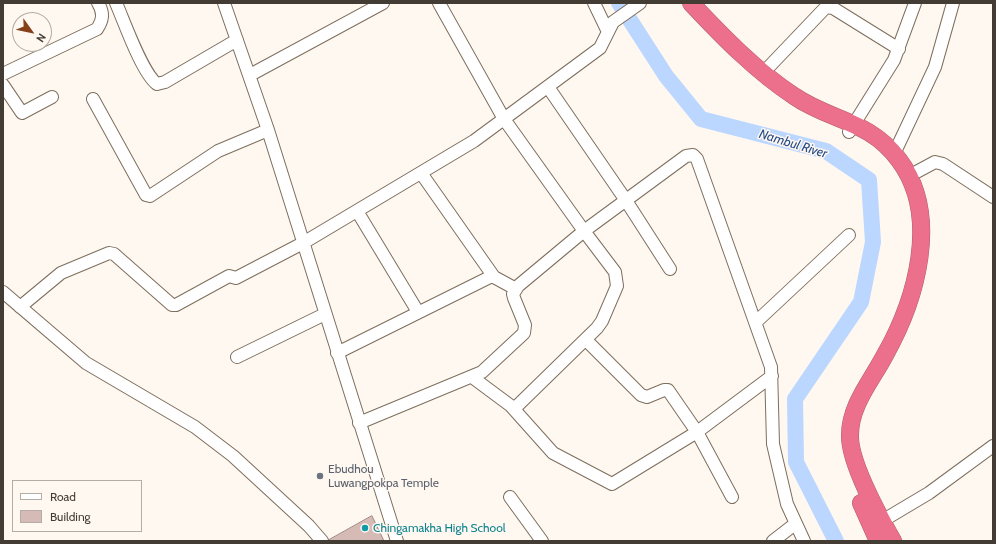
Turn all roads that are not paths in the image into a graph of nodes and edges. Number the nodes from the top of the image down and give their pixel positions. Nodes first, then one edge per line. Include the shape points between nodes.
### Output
1 (98, 3) edge
2 (116, 3) edge
3 (224, 3) edge
4 (383, 3) edge
5 (439, 3) edge
6 (594, 3) edge
7 (678, 3) edge
8 (691, 3) edge
9 (915, 3) edge
10 (953, 3) edge
11 (639, 4) edge
12 (610, 27) junction
13 (237, 40) junction
14 (899, 49) junction
15 (764, 72) junction
16 (3, 74) edge
17 (250, 75) junction
18 (3, 85) edge
19 (548, 87) junction
20 (52, 97) dead end
21 (94, 99) dead end
22 (504, 119) junction
23 (851, 127) junction
24 (268, 130) junction
25 (894, 154) junction
26 (421, 173) junction
27 (909, 176) junction
28 (993, 197) edge
29 (625, 199) junction
30 (357, 211) junction
31 (584, 231) junction
32 (849, 235) dead end
33 (303, 243) junction
34 (670, 269) dead end
35 (494, 277) junction
36 (516, 289) junction
37 (3, 292) edge
38 (20, 307) junction
39 (418, 312) junction
40 (325, 314) junction
41 (756, 322) junction
42 (586, 340) junction
43 (337, 353) junction
44 (237, 357) dead end
45 (772, 376) junction
46 (472, 377) junction
47 (514, 409) junction
48 (359, 423) junction
49 (697, 432) junction
50 (993, 446) edge
51 (510, 497) dead end
52 (732, 497) dead end
53 (882, 521) junction
54 (795, 524) junction
55 (322, 541) edge
56 (397, 541) edge
57 (542, 541) edge
58 (774, 541) edge
59 (804, 541) edge
60 (878, 541) edge
61 (892, 541) edge

1 - 16 street via 103,17 97,29
2 - 13 street via 142,62 157,84 165,82
3 - 13 street
4 - 17 street
5 - 22 street
6 - 12 street
7 - 23 highway via 715,42 782,102 816,121
8 - 15 highway
9 - 14 street
10 - 25 street via 935,67
11 - 12 street
12 - 19 street via 600,48
13 - 17 street
14 - 15 street via 833,8 826,7
14 - 23 street
15 - 23 highway via 806,104
17 - 24 street
18 - 20 street via 22,113
19 - 22 street
19 - 29 street
21 - 24 street via 146,195 150,196 218,151
22 - 26 street via 474,141
22 - 31 street
23 - 25 highway via 886,144
23 - 60 highway via 894,171 902,185 912,220 898,302 882,343 844,409 839,430 846,468
24 - 33 street
25 - 27 highway
26 - 30 street
26 - 35 street
27 - 28 street via 935,162 943,164
27 - 53 highway via 922,219 911,295 898,332 858,402 850,435 851,448 859,470
29 - 31 street
29 - 34 street
29 - 41 street via 689,154 696,156
30 - 33 street
30 - 39 street
31 - 36 street
31 - 42 street via 615,272 618,281 602,321
32 - 41 street
33 - 38 street via 236,278 229,276 174,305 114,254 108,253 61,273
33 - 40 street
35 - 36 street
35 - 39 street
36 - 46 street via 514,298 525,325 524,333 482,372
37 - 38 street
38 - 55 street via 86,363 195,427 233,456
39 - 43 street
40 - 43 street
40 - 44 street
41 - 45 street
42 - 47 street
42 - 49 street via 641,395 647,397 668,390
43 - 48 street
45 - 49 street
45 - 54 street via 773,444 781,484
46 - 47 street
46 - 48 street
47 - 49 street via 553,453 612,484
48 - 56 street
49 - 52 street
50 - 53 street via 930,493
51 - 57 street
53 - 61 highway
54 - 58 street
54 - 59 street

